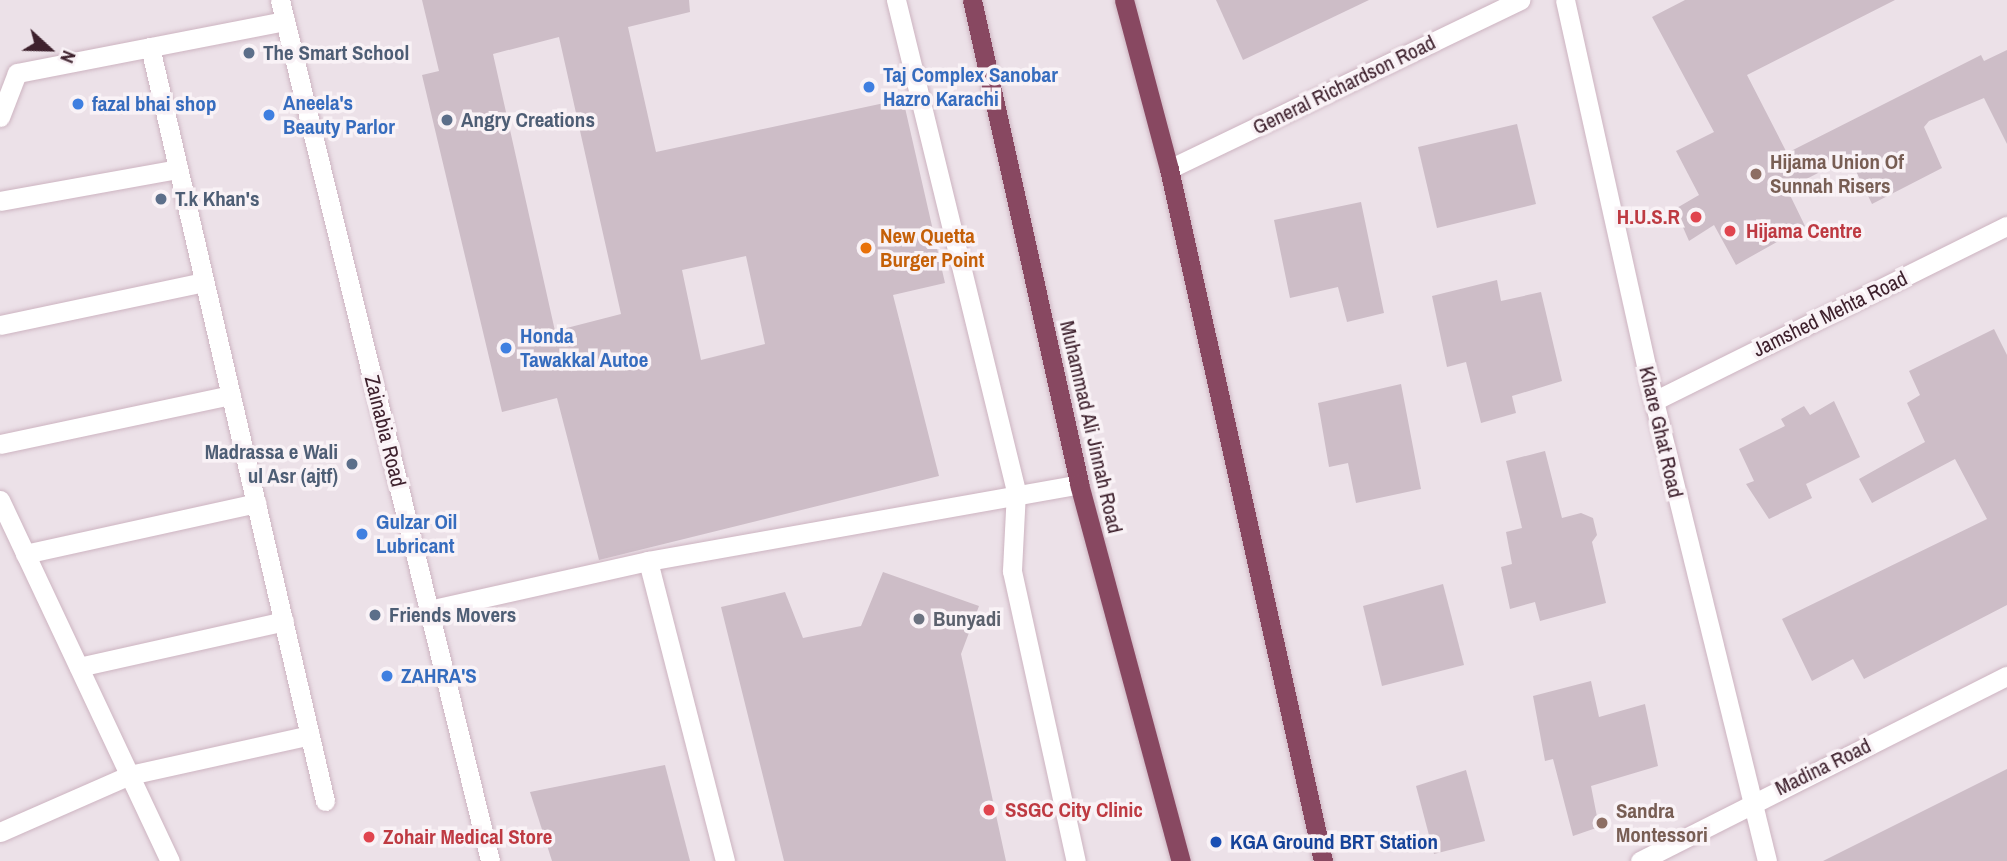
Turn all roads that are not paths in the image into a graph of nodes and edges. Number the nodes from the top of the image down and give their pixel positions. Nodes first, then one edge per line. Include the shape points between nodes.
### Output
1 (280, 0) edge
2 (896, 0) edge
3 (972, 0) edge
4 (1124, 0) edge
5 (1520, 0) edge
6 (1565, 0) edge
7 (285, 21) junction
8 (149, 47) junction
9 (0, 117) edge
10 (178, 169) junction
11 (1169, 169) junction
12 (0, 201) edge
13 (2007, 226) edge
14 (204, 282) junction
15 (0, 325) edge
16 (231, 395) junction
17 (1654, 401) junction
18 (0, 444) edge
19 (1079, 484) junction
20 (1016, 491) junction
21 (0, 500) edge
22 (256, 503) junction
23 (25, 554) junction
24 (648, 561) junction
25 (429, 610) junction
26 (284, 621) junction
27 (79, 667) junction
28 (2007, 676) edge
29 (310, 735) junction
30 (130, 775) junction
31 (325, 801) dead end
32 (1751, 803) junction
33 (0, 831) edge
34 (170, 861) edge
35 (491, 861) edge
36 (725, 861) edge
37 (1076, 861) edge
38 (1181, 861) edge
39 (1322, 861) edge
40 (1640, 861) edge
41 (1767, 861) edge

1 - 7 street, Zainabia Road
2 - 20 street
3 - 19 highway, Muhammad Ali Jinnah Road
4 - 11 highway
5 - 11 street, General Richardson Road
6 - 17 street, Khare Ghat Road
7 - 8 street
7 - 25 street, Zainabia Road
8 - 9 street via 18,73
8 - 10 street
10 - 12 street
10 - 14 street
11 - 39 highway
13 - 17 street, Jamshed Mehta Road
14 - 15 street
14 - 16 street
16 - 18 street
16 - 22 street
17 - 32 street, Khare Ghat Road
19 - 20 street
19 - 38 highway, Muhammad Ali Jinnah Road
20 - 24 street
20 - 37 street via 1012,570
21 - 23 street
22 - 23 street
22 - 26 street
23 - 27 street
24 - 25 street
24 - 36 street
25 - 35 street, Zainabia Road
26 - 27 street
26 - 29 street
27 - 30 street
28 - 32 street, Madina Road
29 - 30 street
29 - 31 street
30 - 33 street
30 - 34 street
32 - 40 street, Madina Road
32 - 41 street, Khare Ghat Road

